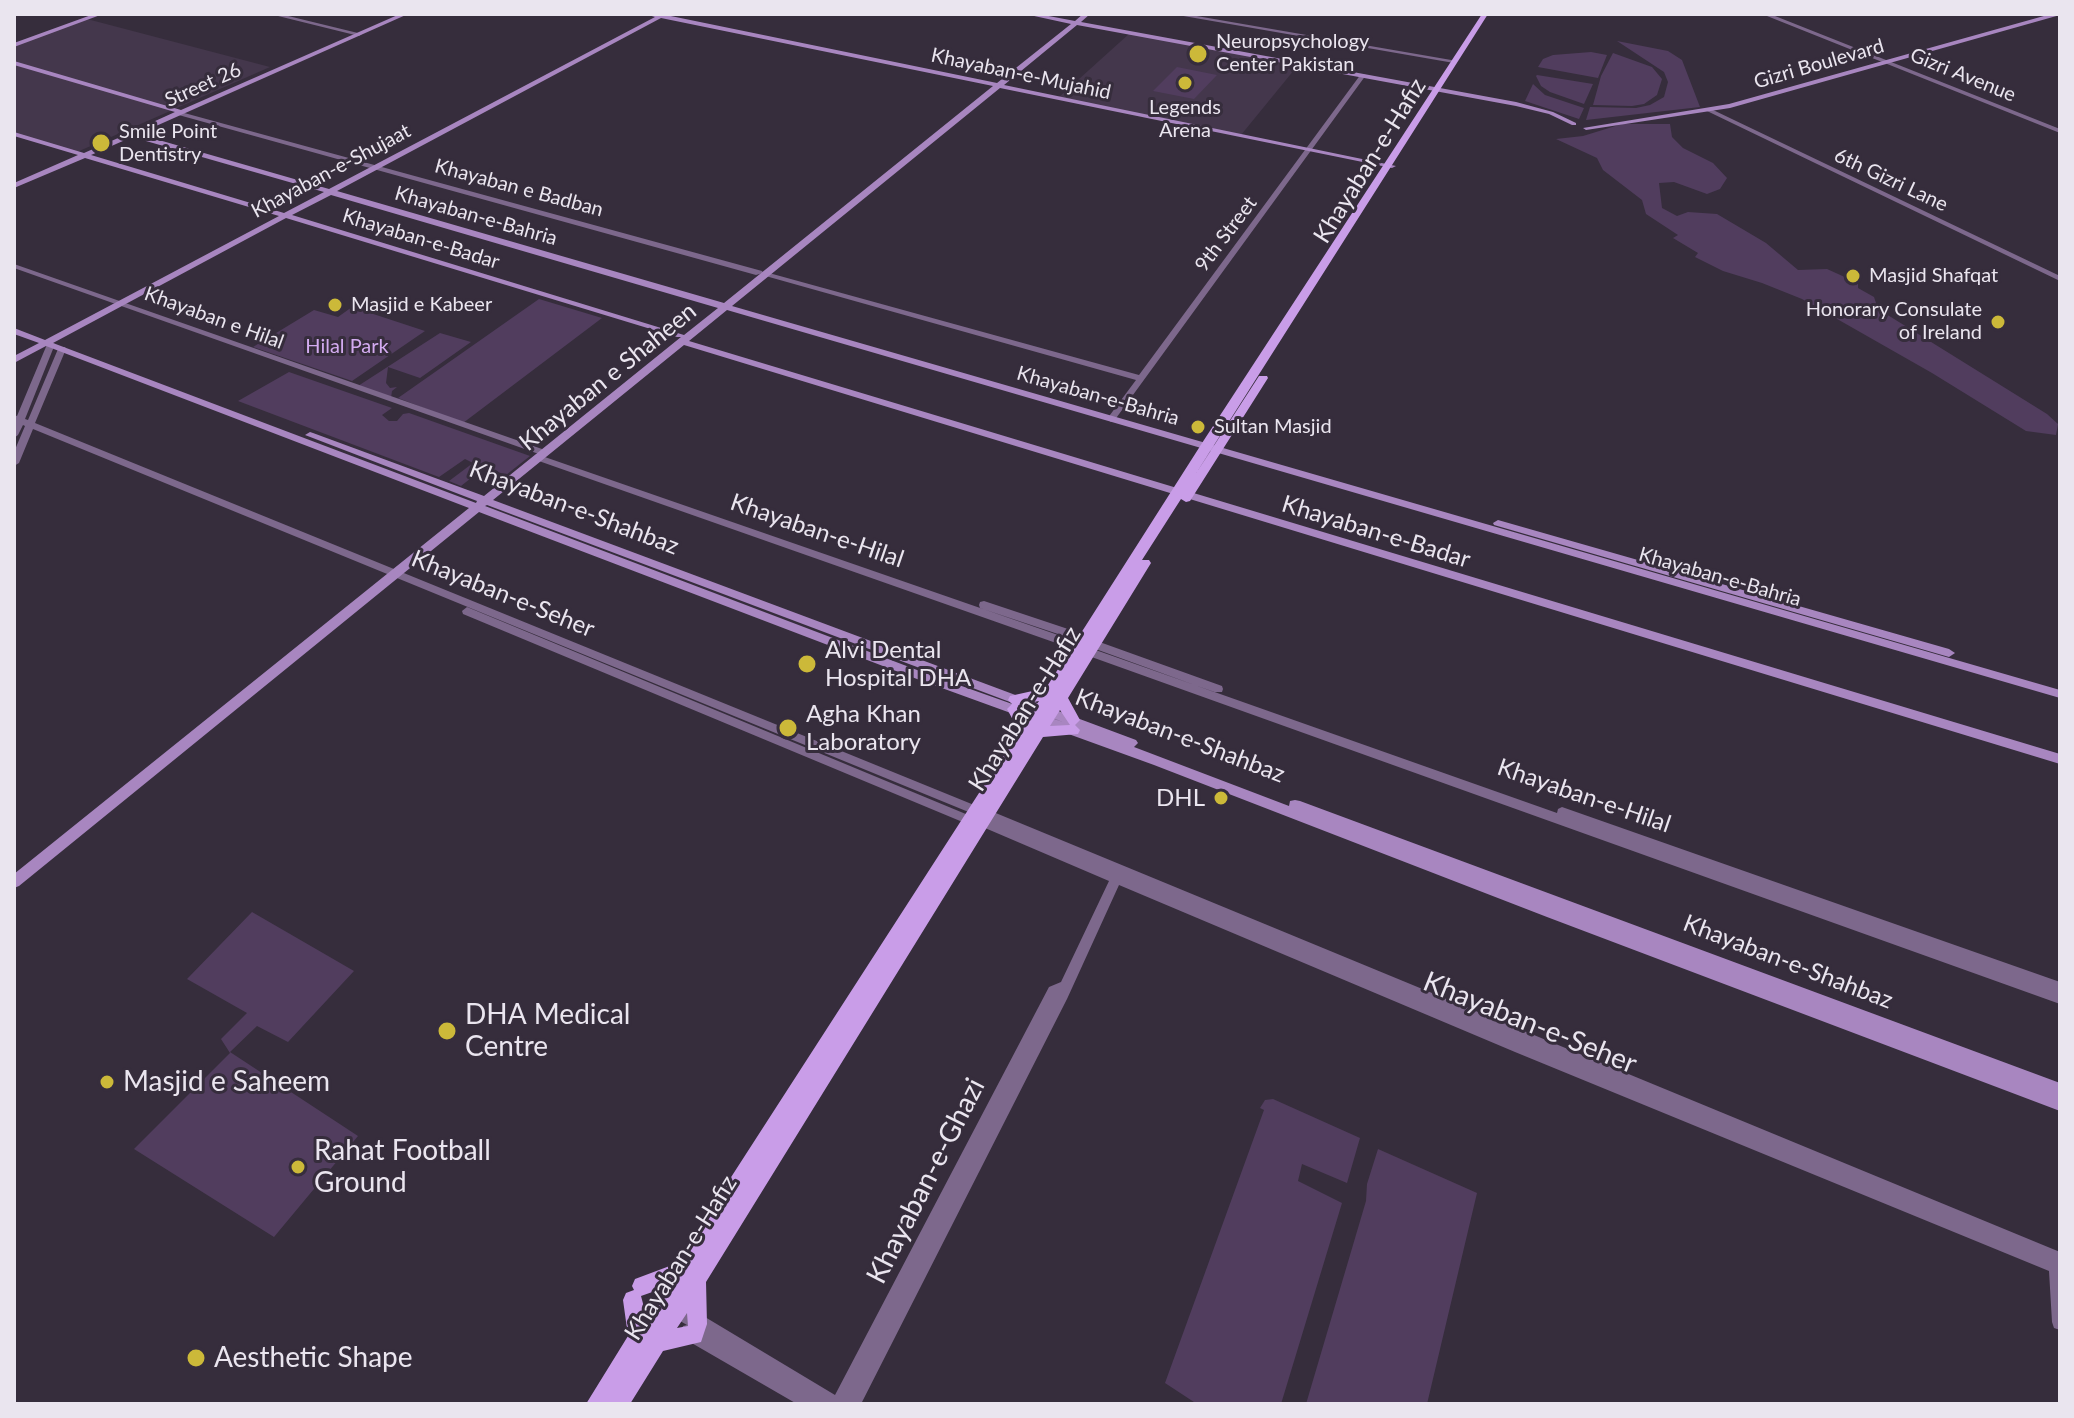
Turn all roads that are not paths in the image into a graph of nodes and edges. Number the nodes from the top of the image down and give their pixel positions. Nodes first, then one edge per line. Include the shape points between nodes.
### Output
1 (97, 14) edge
2 (273, 14) edge
3 (283, 14) edge
4 (398, 14) edge
5 (405, 14) edge
6 (648, 14) edge
7 (1028, 14) edge
8 (1175, 14) edge
9 (1487, 14) edge
10 (1765, 14) edge
11 (2050, 14) edge
12 (2058, 14) edge
13 (661, 15) edge
14 (1080, 18) edge
15 (358, 33) junction
16 (1470, 43) junction
17 (14, 44) edge
18 (1456, 59) junction
19 (1884, 61) junction
20 (14, 65) edge
21 (1363, 75) junction
22 (996, 85) junction
23 (1439, 89) junction
24 (1709, 110) junction
25 (177, 112) junction
26 (1585, 125) junction
27 (2060, 131) edge
28 (130, 133) junction
29 (14, 136) edge
30 (1310, 149) junction
31 (78, 156) junction
32 (377, 166) junction
33 (1390, 166) junction
34 (14, 184) edge
35 (330, 190) junction
36 (279, 217) junction
37 (14, 269) edge
38 (765, 273) junction
39 (2060, 279) edge
40 (115, 304) junction
41 (724, 304) junction
42 (14, 325) edge
43 (14, 331) edge
44 (681, 338) junction
45 (204, 340) joint
46 (50, 343) junction
47 (14, 358) edge
48 (1140, 376) junction
49 (1113, 416) junction
50 (20, 425) edge
51 (1214, 445) junction
52 (539, 454) junction
53 (14, 463) edge
54 (1185, 491) junction
55 (479, 503) junction
56 (1521, 534) junction
57 (389, 575) junction
58 (1087, 645) junction
59 (2060, 685) edge
60 (2060, 694) edge
61 (1056, 696) junction
62 (1014, 704) junction
63 (1040, 720) junction
64 (1073, 725) junction
65 (2060, 753) edge
66 (2060, 759) edge
67 (1302, 812) junction
68 (978, 817) junction
69 (14, 874) edge
70 (1118, 874) junction
71 (1735, 877) junction
72 (14, 882) edge
73 (1064, 987) junction
74 (2060, 988) edge
75 (2060, 998) edge
76 (2060, 1091) edge
77 (2060, 1103) edge
78 (2058, 1263) edge
79 (688, 1276) junction
80 (667, 1311) junction
81 (2060, 1322) edge
82 (696, 1330) junction
83 (648, 1340) junction
84 (597, 1404) edge
85 (618, 1404) edge
86 (813, 1404) edge
87 (837, 1404) edge
88 (852, 1404) edge

1 - 17 main road
2 - 15 street
3 - 15 street
4 - 15 main road, Street 26
5 - 15 main road, Street 26
6 - 13 main road, Khayaban-e-Mujahid
7 - 14 main road
8 - 18 street
9 - 16 main road
9 - 18 main road via 1460,46
10 - 19 street, Gizri Avenue
11 - 19 main road, Gizri Boulevard
12 - 19 main road, Gizri Boulevard
13 - 22 main road, Khayaban-e-Mujahid
13 - 32 main road, Khayaban-e-Shujaat
14 - 21 main road
14 - 22 main road, Khayaban e Shaheen
15 - 25 main road, Street 26
16 - 18 main road
16 - 23 main road, Khayaban-e-Hafiz
18 - 23 main road
19 - 24 main road, Gizri Boulevard
19 - 26 main road, Gizri Boulevard via 1726,105
19 - 27 street, Gizri Avenue
20 - 25 main road
21 - 23 main road
21 - 30 street, 9th Street
22 - 30 main road, Khayaban-e-Mujahid
22 - 38 main road, Khayaban e Shaheen
23 - 26 main road via 1532,106
23 - 26 main road via 1534,108
23 - 33 main road, Khayaban-e-Hafiz
24 - 26 main road, Gizri Boulevard
24 - 39 street, 6th Gizri Lane
25 - 28 main road, Street 26
25 - 32 street, Khayaban e Badban
28 - 31 main road, Street 26
28 - 35 main road, Khayaban-e-Bahria
29 - 31 main road, Khayaban-e-Badar
30 - 33 main road, Khayaban-e-Mujahid
30 - 48 street, 9th Street
31 - 34 main road, Street 26
31 - 36 main road, Khayaban-e-Badar
32 - 35 main road, Khayaban-e-Shujaat
32 - 38 street, Khayaban e Badban
33 - 51 main road, Khayaban-e-Hafiz
35 - 36 main road, Khayaban-e-Shujaat
35 - 41 main road, Khayaban-e-Bahria
36 - 40 main road, Khayaban-e-Shujaat
36 - 44 main road, Khayaban-e-Badar
37 - 40 street, Khayaban e Hilal
37 - 40 street, Khayaban e Hilal
38 - 41 main road, Khayaban e Shaheen
38 - 48 street, Khayaban e Badban
40 - 45 street, Khayaban e Hilal
40 - 46 main road, Khayaban-e-Shujaat
40 - 52 street, Khayaban e Hilal
41 - 44 main road, Khayaban e Shaheen
41 - 49 main road, Khayaban-e-Bahria
42 - 46 main road, Khayaban-e-Shahbaz
43 - 46 main road, Khayaban-e-Shahbaz
44 - 52 main road, Khayaban e Shaheen
44 - 54 main road, Khayaban-e-Badar
45 - 52 street, Khayaban-e-Hilal
46 - 47 main road, Khayaban-e-Shujaat
46 - 50 street
46 - 55 main road, Khayaban-e-Shahbaz
48 - 49 street, 9th Street
49 - 51 main road, Khayaban-e-Bahria
50 - 53 street
50 - 57 street, Khayaban-e-Seher
51 - 54 main road, Khayaban-e-Hafiz
51 - 56 main road, Khayaban-e-Bahria
52 - 55 main road, Khayaban e Shaheen
52 - 58 street, Khayaban-e-Hilal
54 - 58 main road, Khayaban-e-Hafiz
54 - 65 main road, Khayaban-e-Badar
54 - 66 main road, Khayaban-e-Badar
55 - 57 main road, Khayaban e Shaheen
55 - 62 main road, Khayaban-e-Shahbaz
56 - 59 main road, Khayaban-e-Bahria
56 - 60 main road, Khayaban-e-Bahria
57 - 68 street, Khayaban-e-Seher
57 - 69 main road, Khayaban e Shaheen
57 - 72 main road, Khayaban e Shaheen
58 - 61 main road, Khayaban-e-Hafiz
58 - 71 street, Khayaban-e-Hilal
61 - 62 main road
61 - 63 main road, Khayaban-e-Hafiz
61 - 64 main road
62 - 63 main road
62 - 63 main road, Khayaban-e-Shahbaz
63 - 64 main road
63 - 64 main road, Khayaban-e-Shahbaz
63 - 68 main road, Khayaban-e-Hafiz
64 - 67 main road, Khayaban-e-Shahbaz
67 - 76 main road, Khayaban-e-Shahbaz via 1554,899
67 - 77 main road, Khayaban-e-Shahbaz via 1552,913
68 - 70 street, Khayaban-e-Seher
68 - 79 main road, Khayaban-e-Hafiz
70 - 73 street, Khayaban-e-Ghazi
70 - 78 street, Khayaban-e-Seher
71 - 74 street
71 - 75 street
73 - 87 street, Khayaban-e-Ghazi via 1054,991
73 - 88 street, Khayaban-e-Ghazi
78 - 81 street
79 - 80 main road, Khayaban-e-Hafiz
79 - 82 main road
79 - 83 main road via 638,1293
80 - 82 street
80 - 83 main road, Khayaban-e-Hafiz
82 - 83 main road
82 - 86 street
82 - 87 street
83 - 84 main road, Khayaban-e-Hafiz
83 - 85 main road, Khayaban-e-Hafiz

